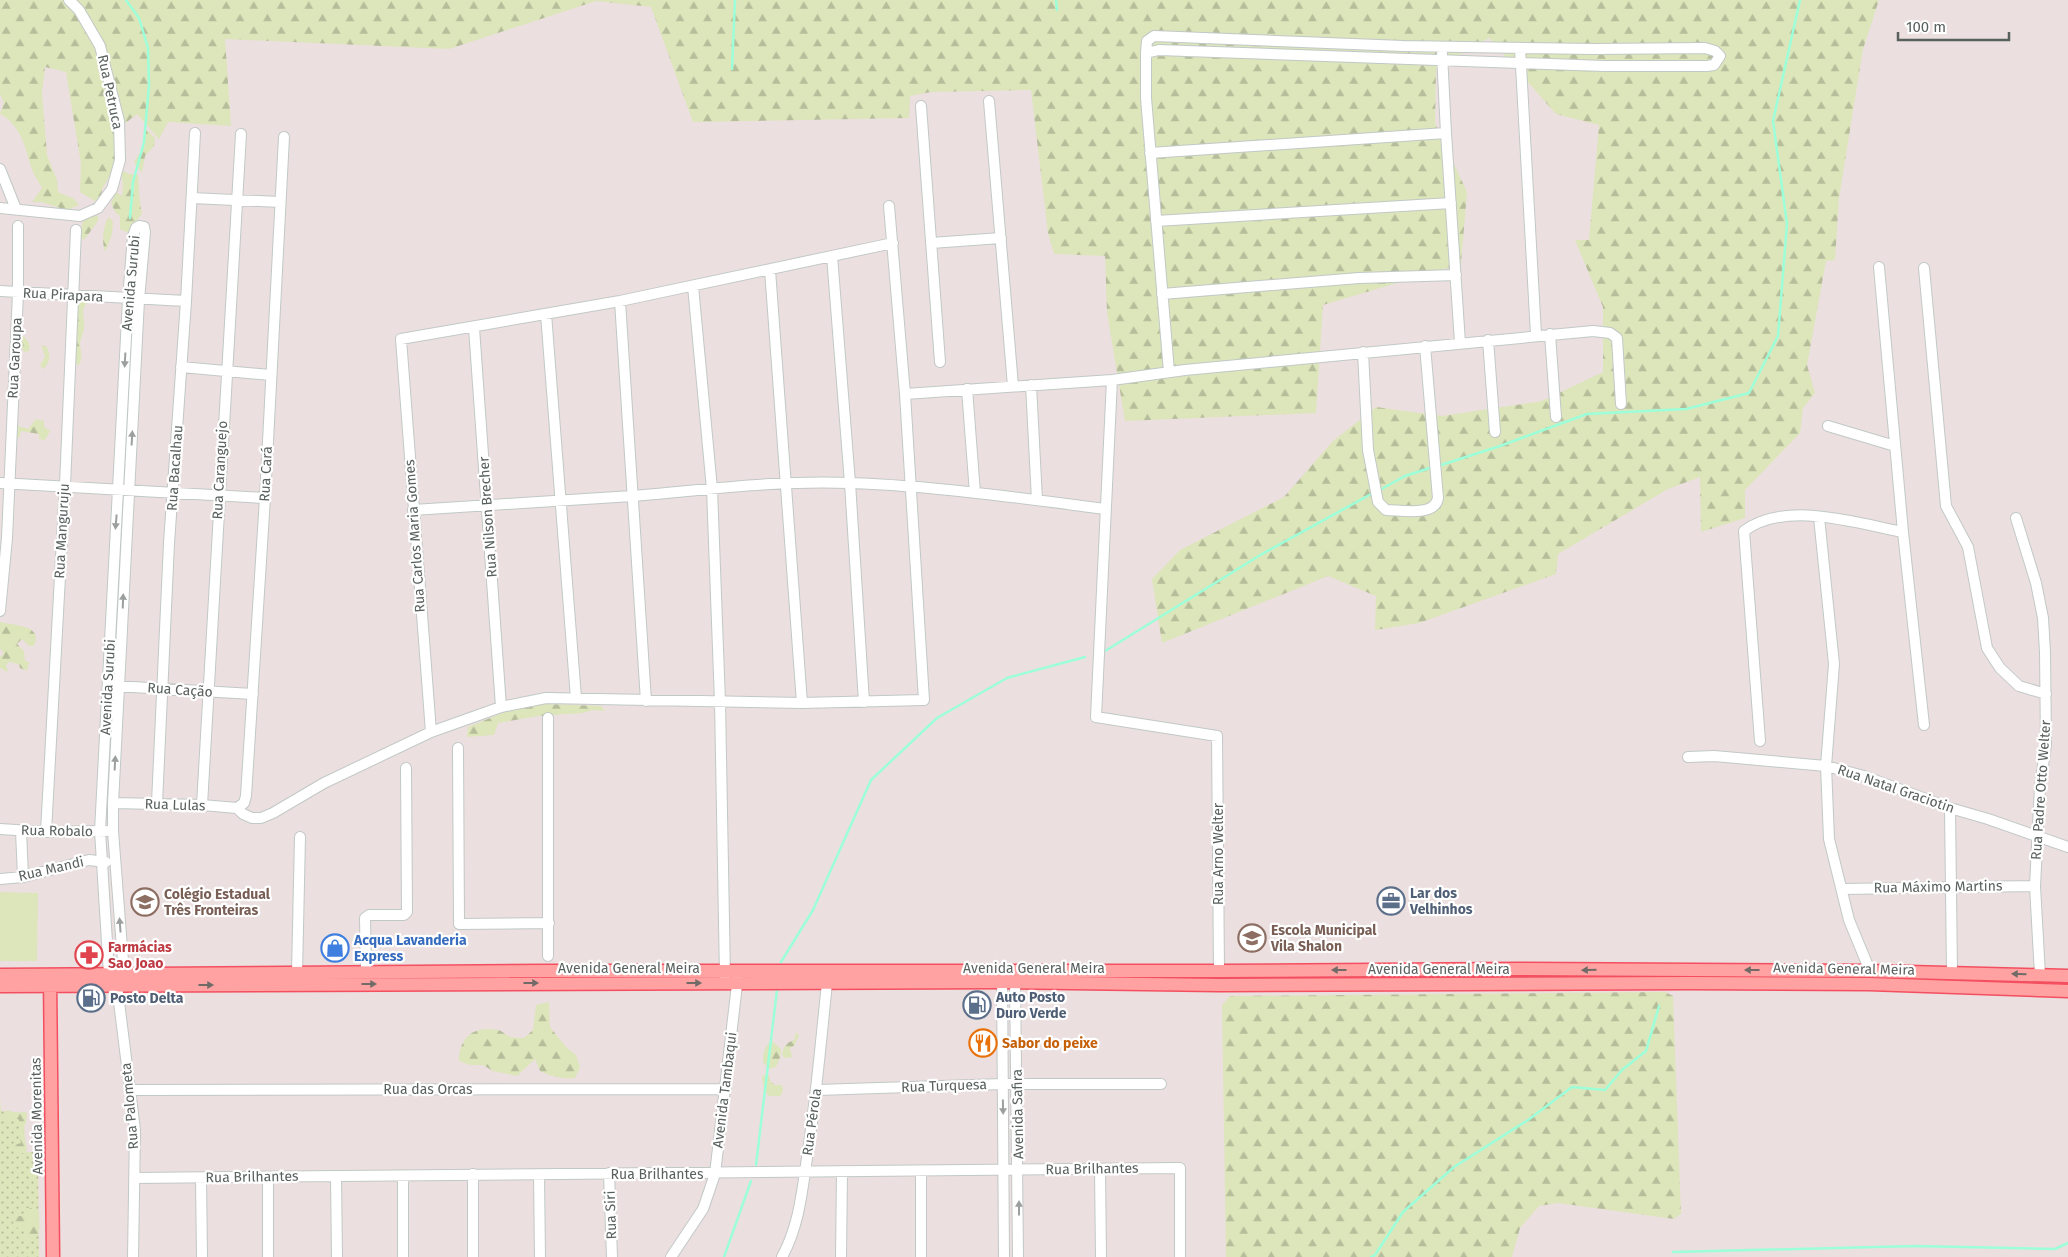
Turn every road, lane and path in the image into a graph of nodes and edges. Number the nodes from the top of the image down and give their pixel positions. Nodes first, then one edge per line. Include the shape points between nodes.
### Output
1 (69, 0) edge
2 (1442, 46) junction
3 (1520, 48) junction
4 (1146, 53) junction
5 (1442, 61) junction
6 (1522, 63) junction
7 (989, 101) dead end
8 (921, 106) dead end
9 (195, 133) dead end
10 (1446, 133) junction
11 (240, 134) dead end
12 (284, 137) dead end
13 (1150, 153) junction
14 (0, 169) edge
15 (192, 198) junction
16 (237, 200) junction
17 (280, 202) junction
18 (1451, 203) junction
19 (889, 206) dead end
20 (0, 208) edge
21 (16, 209) junction
22 (1156, 221) junction
23 (18, 226) dead end
24 (76, 230) dead end
25 (1001, 238) junction
26 (893, 243) junction
27 (931, 243) junction
28 (832, 256) junction
29 (1879, 266) dead end
30 (1924, 268) dead end
31 (770, 270) junction
32 (1456, 275) junction
33 (693, 286) junction
34 (0, 291) edge
35 (18, 293) junction
36 (74, 294) junction
37 (1162, 294) junction
38 (133, 299) junction
39 (620, 301) junction
40 (186, 302) junction
41 (546, 314) junction
42 (474, 328) junction
43 (1550, 334) junction
44 (1536, 335) junction
45 (1488, 340) junction
46 (1460, 343) junction
47 (1425, 346) junction
48 (1363, 352) junction
49 (940, 362) dead end
50 (181, 367) junction
51 (226, 372) junction
52 (1169, 372) junction
53 (271, 375) junction
54 (1112, 380) junction
55 (1031, 385) junction
56 (1013, 386) junction
57 (967, 389) junction
58 (905, 394) junction
59 (1621, 404) dead end
60 (1556, 417) dead end
61 (1828, 426) dead end
62 (1495, 432) dead end
63 (1895, 446) junction
64 (4, 483) edge
65 (850, 483) junction
66 (787, 484) junction
67 (65, 486) junction
68 (712, 488) junction
69 (910, 488) junction
70 (124, 490) junction
71 (173, 493) junction
72 (975, 493) junction
73 (219, 494) junction
74 (633, 496) junction
75 (265, 498) junction
76 (560, 500) junction
77 (1037, 500) junction
78 (487, 505) junction
79 (1105, 508) junction
80 (413, 510) junction
81 (1819, 516) junction
82 (2016, 518) dead end
83 (1903, 532) junction
84 (1, 611) edge
85 (108, 686) junction
86 (119, 686) junction
87 (164, 689) junction
88 (210, 692) junction
89 (253, 694) junction
90 (2046, 694) junction
91 (576, 698) junction
92 (646, 701) junction
93 (720, 702) junction
94 (864, 702) junction
95 (802, 703) junction
96 (501, 707) junction
97 (548, 718) dead end
98 (1924, 725) dead end
99 (431, 732) junction
100 (1760, 741) dead end
101 (458, 748) dead end
102 (1688, 757) dead end
103 (1826, 766) junction
104 (406, 768) dead end
105 (113, 803) junction
106 (158, 803) junction
107 (202, 805) junction
108 (237, 808) junction
109 (1950, 808) junction
110 (0, 829) edge
111 (21, 831) junction
112 (46, 832) junction
113 (100, 832) junction
114 (113, 832) junction
115 (2036, 835) junction
116 (300, 837) dead end
117 (2068, 847) edge
118 (101, 860) junction
119 (116, 866) junction
120 (23, 877) junction
121 (0, 880) edge
122 (1952, 886) junction
123 (2035, 886) junction
124 (1842, 889) junction
125 (549, 923) junction
126 (548, 964) junction
127 (366, 972) junction
128 (297, 973) junction
129 (1952, 973) junction
130 (109, 974) junction
131 (124, 974) junction
132 (2040, 974) junction
133 (0, 975) edge
134 (1002, 976) junction
135 (1016, 976) junction
136 (2068, 976) edge
137 (732, 977) junction
138 (1219, 978) junction
139 (1870, 978) junction
140 (50, 980) junction
141 (827, 982) junction
142 (0, 986) edge
143 (117, 986) junction
144 (2039, 989) junction
145 (2068, 990) edge
146 (1003, 1084) junction
147 (1018, 1084) junction
148 (1161, 1084) dead end
149 (726, 1088) junction
150 (130, 1090) junction
151 (817, 1090) junction
152 (1100, 1169) junction
153 (1004, 1170) junction
154 (1019, 1170) junction
155 (805, 1171) junction
156 (842, 1171) junction
157 (921, 1171) junction
158 (609, 1173) junction
159 (472, 1174) junction
160 (715, 1174) junction
161 (539, 1175) junction
162 (336, 1176) junction
163 (403, 1176) junction
164 (134, 1178) junction
165 (201, 1178) junction
166 (268, 1178) junction
167 (53, 1257) edge
168 (133, 1257) edge
169 (202, 1257) edge
170 (268, 1257) edge
171 (337, 1257) edge
172 (403, 1257) edge
173 (473, 1257) edge
174 (540, 1257) edge
175 (612, 1257) edge
176 (671, 1257) edge
177 (782, 1257) edge
178 (842, 1257) edge
179 (920, 1257) edge
180 (1004, 1257) edge
181 (1018, 1257) edge
182 (1101, 1257) edge
183 (1180, 1257) edge

1 - 21 street, Rua Petruca via 79,10 100,46 119,121 120,160 112,189 98,208 80,216
2 - 3 street
2 - 4 street via 1154,36 1147,41
2 - 5 street
3 - 6 street
3 - 6 street via 1706,48 1720,56 1714,65 1707,66
4 - 5 street via 1178,50
4 - 13 street
5 - 6 street
5 - 10 street
6 - 44 street
7 - 25 street
8 - 27 street
9 - 15 street, Rua Bacalhau
10 - 13 street
10 - 18 street
11 - 16 street, Rua Caranguejo
12 - 17 street, Rua Cará
13 - 22 street
14 - 21 street
15 - 16 street
15 - 40 street, Rua Bacalhau
16 - 17 street
16 - 51 street, Rua Caranguejo
17 - 53 street, Rua Cará
18 - 22 street
18 - 32 street
19 - 26 street
20 - 21 street, Rua Petruca
22 - 37 street
23 - 35 street, Rua Garoupa
24 - 36 street, Rua Manguruju
25 - 27 street
25 - 56 street
26 - 28 street
26 - 58 street
27 - 49 street
28 - 31 street
28 - 65 street
29 - 63 street
30 - 90 street via 1946,506 1968,547 1987,648 1992,658 2019,686
31 - 33 street
31 - 66 street
32 - 37 street via 1359,278
32 - 46 street
33 - 39 street
33 - 68 street, Avenida Tambaqui
34 - 35 street, Rua Pirapara
35 - 36 street, Rua Pirapara
35 - 64 street, Rua Garoupa
36 - 38 street, Rua Pirapara
36 - 67 street, Rua Manguruju
37 - 52 street
38 - 38 street, Avenida Surubi via 145,232 144,227 139,226 133,236
38 - 40 street, Rua Pirapara
38 - 70 street, Avenida Surubi
39 - 41 street
39 - 74 street
40 - 50 street, Rua Bacalhau
41 - 42 street
41 - 76 street
42 - 78 street, Rua Nilson Brecher
42 - 80 street, Rua Carlos Maria Gomes via 401,340
43 - 44 street
43 - 59 street via 1593,331 1610,333 1617,338
43 - 60 street
44 - 45 street
45 - 46 street
45 - 62 street
46 - 47 street
47 - 48 street
47 - 48 street via 1438,504 1422,511 1386,510 1378,502 1368,450
48 - 52 street
50 - 51 street
50 - 71 street, Rua Bacalhau
51 - 53 street
51 - 73 street, Rua Caranguejo
52 - 54 street
53 - 75 street, Rua Cará
54 - 55 street
54 - 79 street
55 - 56 street
55 - 77 street
56 - 57 street
57 - 58 street
57 - 72 street
58 - 69 street
61 - 63 street
63 - 83 street
64 - 67 street
64 - 84 street, Rua Garoupa
65 - 66 street
65 - 69 street
65 - 94 street
66 - 68 street
66 - 95 street
67 - 70 street
67 - 112 street, Rua Manguruju
68 - 74 street
68 - 93 street, Avenida Tambaqui
69 - 72 street
69 - 94 street, Rua Lulas via 924,700
70 - 71 street
70 -> 85 street, Avenida Surubi
86 -> 70 street, Avenida Surubi
71 - 73 street
71 - 87 street, Rua Bacalhau
72 - 77 street
73 - 75 street
73 - 88 street, Rua Caranguejo
74 - 76 street
74 - 92 street
75 - 89 street, Rua Cará
76 - 78 street
76 - 91 street
77 - 79 street
78 - 80 street
78 - 96 street, Rua Nilson Brecher
79 - 138 street, Rua Arno Welter via 1096,717 1217,736
80 - 99 street, Rua Carlos Maria Gomes
81 - 83 street
81 - 100 street via 1790,515 1754,524 1744,531
81 - 103 street via 1834,664
82 - 90 street, Rua Padre Otto Welter via 2043,618
83 - 98 street
85 - 86 street, Rua Cação
85 - 113 street, Avenida Surubi
86 - 87 street, Rua Cação
105 -> 86 street, Avenida Surubi
87 - 88 street, Rua Cação
87 - 106 street, Rua Bacalhau
88 - 89 street, Rua Cação
88 - 107 street, Rua Caranguejo
89 - 108 street, Rua Cará via 246,796 244,803
90 - 115 street, Rua Padre Otto Welter via 2046,746
91 - 92 street, Rua Lulas
91 - 96 street, Rua Lulas via 546,698
92 - 93 street, Rua Lulas
93 - 95 street, Rua Lulas
93 - 137 street, Avenida Tambaqui
94 - 95 street, Rua Lulas
96 - 99 street, Rua Lulas
97 - 125 street
99 - 108 street, Rua Lulas via 324,783 261,818 252,818
101 - 125 street via 459,924
102 - 103 street, Rua Natal Graciotin via 1723,756
103 - 109 street, Rua Natal Graciotin via 1864,776
103 - 124 street via 1829,839
104 - 127 street via 407,912 404,915 369,915 366,918
105 - 106 street, Rua Lulas
105 - 114 street, Avenida Surubi
106 - 107 street, Rua Lulas
107 - 108 street, Rua Lulas
109 - 115 street, Rua Natal Graciotin
109 - 122 street
110 - 111 street, Rua Robalo
111 - 112 street, Rua Robalo
111 - 120 street
112 - 113 street, Rua Robalo
113 - 114 street, Rua Robalo
113 - 118 street, Avenida Surubi
114 - 119 street, Avenida Surubi
115 - 117 street, Rua Natal Graciotin
115 - 123 street, Rua Padre Otto Welter
116 - 128 street
118 - 119 street
118 - 120 street, Rua Mandi via 89,860
118 - 130 street, Avenida Surubi
131 -> 119 street, Avenida Surubi
120 - 121 street, Rua Mandi
122 - 123 street, Rua Máximo Martins
122 - 124 street, Rua Máximo Martins
122 - 129 street
123 - 132 street, Rua Padre Otto Welter
124 - 139 street via 1849,920
125 - 126 street
126 - 127 main road, Avenida General Meira
126 - 137 main road, Avenida General Meira
127 - 128 main road, Avenida General Meira
128 - 131 main road, Avenida General Meira
132 -> 129 main road, Avenida General Meira
129 - 139 main road, Avenida General Meira
130 - 131 main road, Avenida General Meira
130 - 140 main road, Avenida General Meira
130 - 143 main road
131 - 143 main road
132 - 136 main road, Avenida General Meira
132 - 144 main road
133 - 140 main road, Avenida General Meira
134 - 135 main road, Avenida General Meira
134 - 137 main road, Avenida General Meira
134 - 141 main road, Avenida General Meira
134 - 146 street, Avenida Safira
135 - 138 main road, Avenida General Meira
135 - 147 street, Avenida Safira
137 - 141 main road, Avenida General Meira
143 -> 137 main road, Avenida General Meira
137 - 149 street, Avenida Tambaqui
138 - 139 main road, Avenida General Meira via 1518,969
139 - 144 main road, Avenida General Meira
140 - 142 main road, Avenida General Meira
140 - 143 main road, Avenida General Meira
140 - 167 main road, Avenida Morenitas
141 - 151 street, Rua Pérola
143 - 150 street, Rua Palometa
144 - 145 main road, Avenida General Meira
146 - 147 street, Rua Turquesa
146 - 151 street, Rua Turquesa
146 -> 153 street, Avenida Safira
147 - 148 street, Rua Turquesa
147 - 154 street, Avenida Safira
149 - 150 street, Rua das Orcas
149 - 160 street, Avenida Tambaqui
150 - 164 street, Rua Palometa via 135,1130
151 - 155 street, Rua Pérola
152 - 154 street, Rua Brilhantes
152 - 182 street
152 - 183 street, Rua Brilhantes via 1180,1168
153 - 154 street, Rua Brilhantes
153 - 157 street, Rua Brilhantes
153 - 180 street, Avenida Safira
181 -> 154 street, Avenida Safira
155 - 156 street, Rua Brilhantes
155 - 160 street, Rua Brilhantes
155 - 177 street, Rua Pérola via 798,1218
156 - 157 street, Rua Brilhantes
156 - 178 street
157 - 179 street
158 - 160 street, Rua Brilhantes
158 - 161 street, Rua Brilhantes
158 - 175 street, Rua Siri
159 - 161 street, Rua Brilhantes
159 - 163 street, Rua Brilhantes
159 - 173 street
160 - 176 street, Avenida Tambaqui via 703,1209
161 - 174 street
162 - 163 street, Rua Brilhantes
162 - 166 street, Rua Brilhantes
162 - 171 street
163 - 172 street
164 - 165 street, Rua Brilhantes
164 - 168 street, Rua Palometa
165 - 166 street, Rua Brilhantes
165 - 169 street
166 - 170 street

